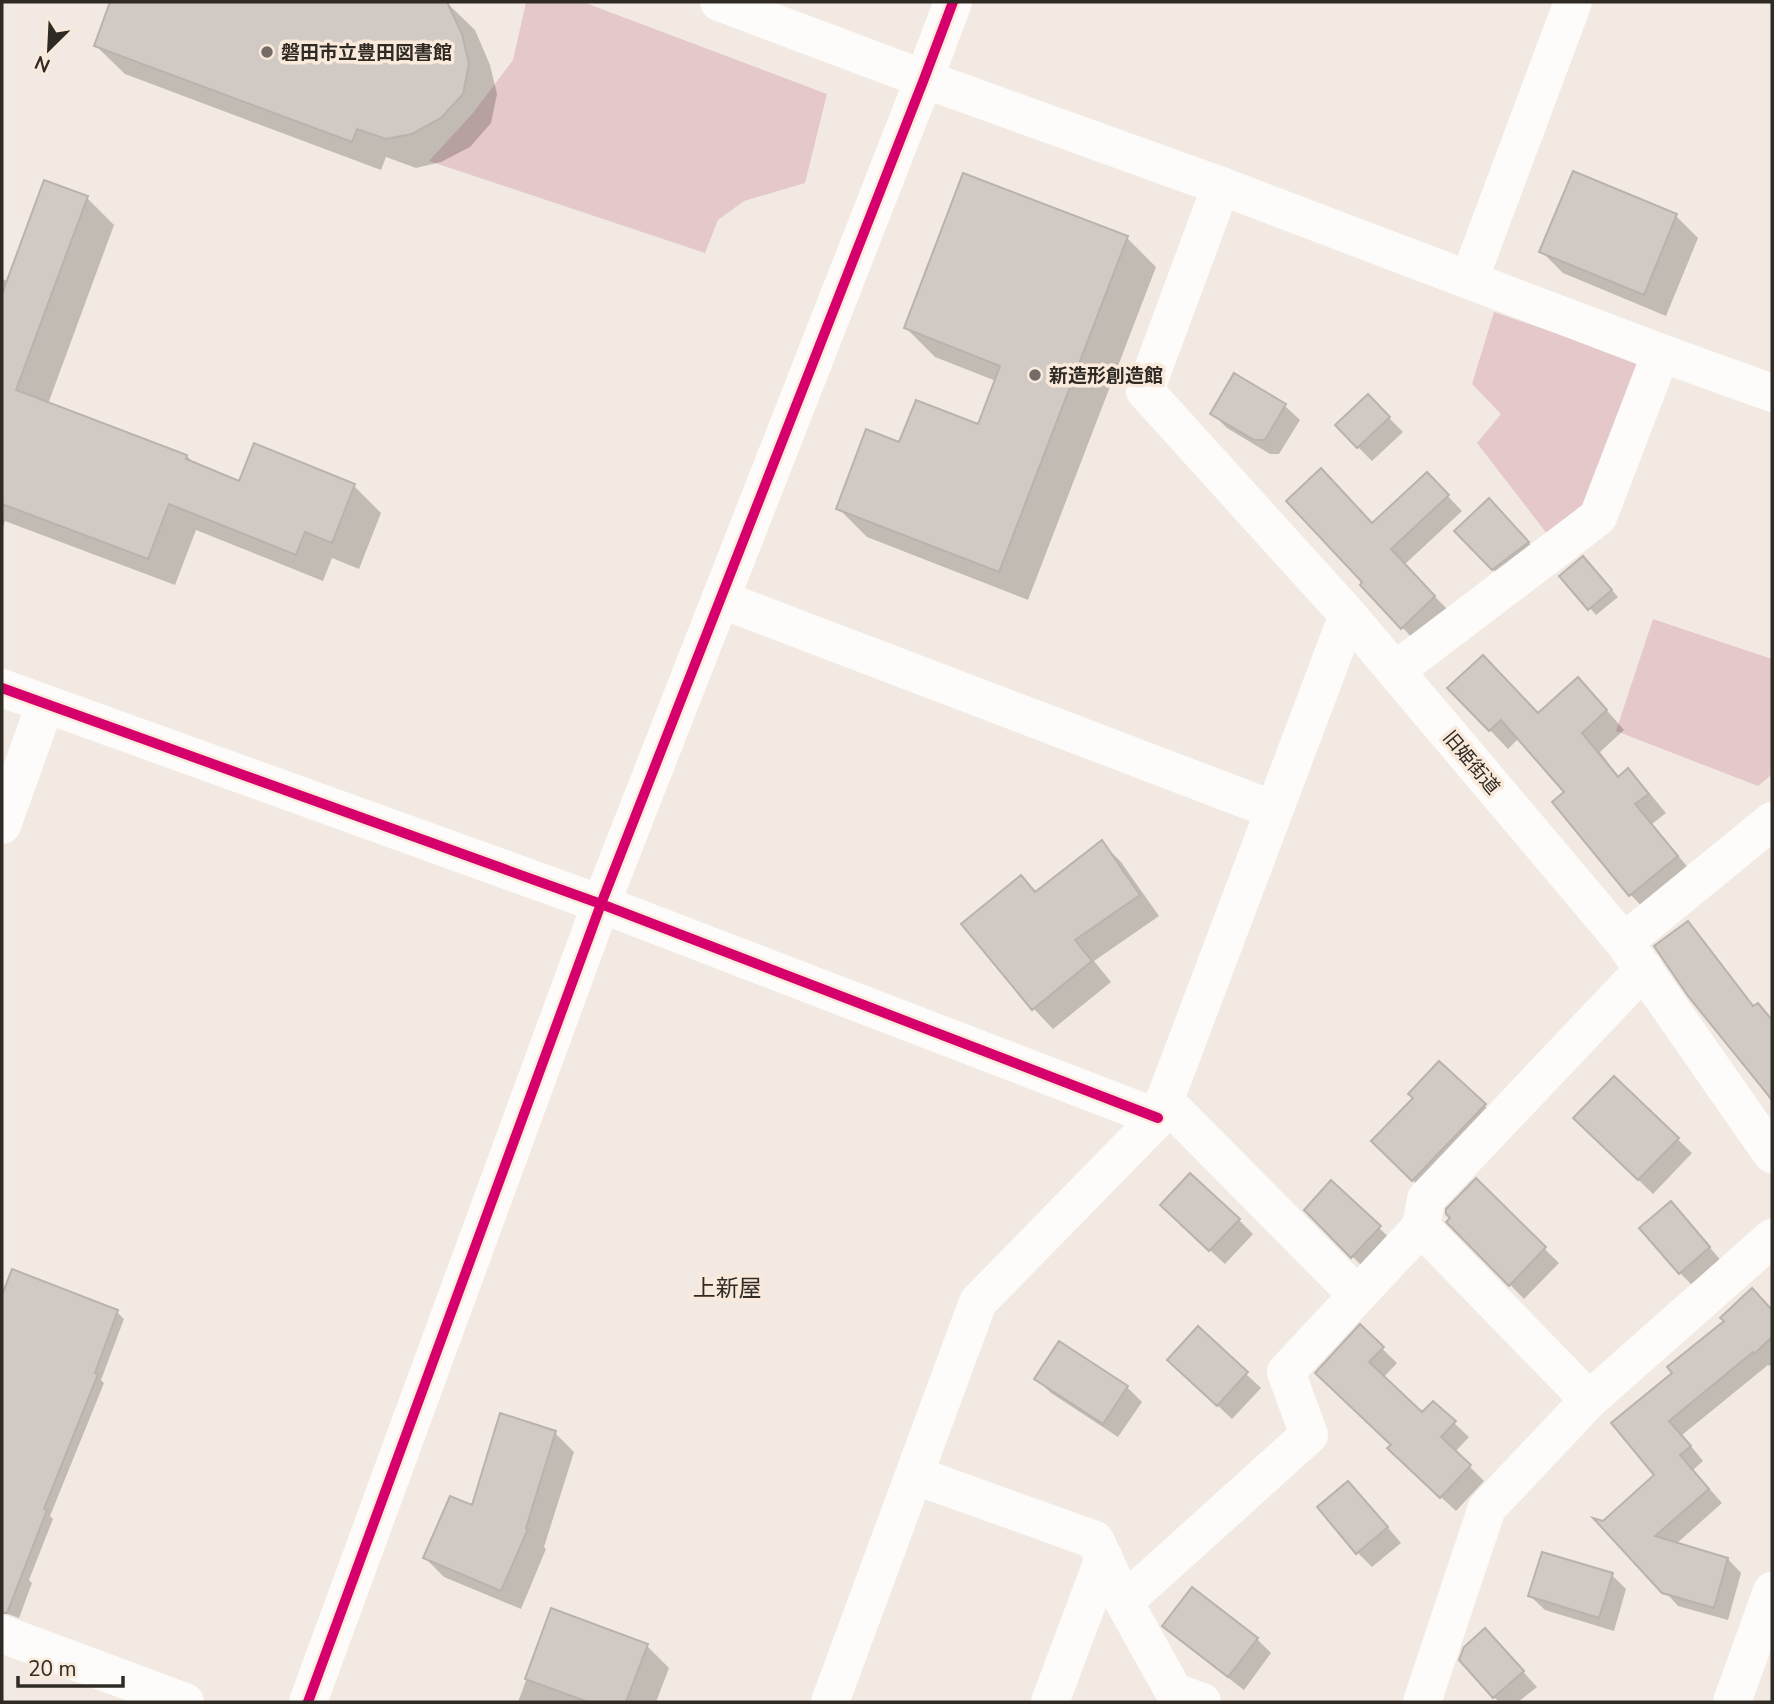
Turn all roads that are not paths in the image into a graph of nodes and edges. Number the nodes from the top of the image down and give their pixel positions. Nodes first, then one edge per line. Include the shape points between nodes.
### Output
1 (719, 2) edge
2 (953, 2) edge
3 (1573, 2) edge
4 (924, 79) junction
5 (1221, 186) junction
6 (1469, 280) junction
7 (1661, 353) junction
8 (1772, 393) edge
9 (720, 599) junction
10 (1348, 615) junction
11 (1395, 671) junction
12 (2, 688) edge
13 (45, 705) junction
14 (1274, 810) junction
15 (1772, 821) edge
16 (2, 825) edge
17 (601, 904) junction
18 (1634, 956) junction
19 (1161, 1109) junction
20 (1772, 1154) edge
21 (1421, 1227) junction
22 (1772, 1238) edge
23 (1357, 1295) junction
24 (1589, 1400) junction
25 (914, 1475) junction
26 (1104, 1558) junction
27 (1772, 1591) edge
28 (1124, 1602) junction
29 (2, 1634) edge
30 (185, 1702) edge
31 (308, 1702) edge
32 (830, 1702) edge
33 (1050, 1702) edge
34 (1202, 1702) edge
35 (1422, 1702) edge
36 (1732, 1702) edge

1 - 4 street
2 - 4 street
3 - 6 street
4 - 5 street
4 - 9 street
5 - 6 street
5 - 10 street, 旧姫街道 via 1144,391
6 - 7 street
7 - 8 street
7 - 11 street via 1598,517
9 - 14 street
9 - 17 street
10 - 11 street, 旧姫街道
10 - 14 street
11 - 18 street, 旧姫街道
12 - 13 street
13 - 16 street
13 - 17 street
14 - 19 street
15 - 18 street
17 - 19 street
17 - 31 street
18 - 20 street, 旧姫街道
18 - 21 street via 1426,1199
19 - 23 street
19 - 25 street via 978,1302
21 - 23 street
21 - 24 street
22 - 24 street
23 - 28 street via 1286,1372 1308,1435
24 - 35 street via 1488,1508
25 - 26 street via 1095,1540
25 - 32 street
26 - 28 street
26 - 33 street
27 - 36 street
28 - 34 street via 1174,1692
29 - 30 street

